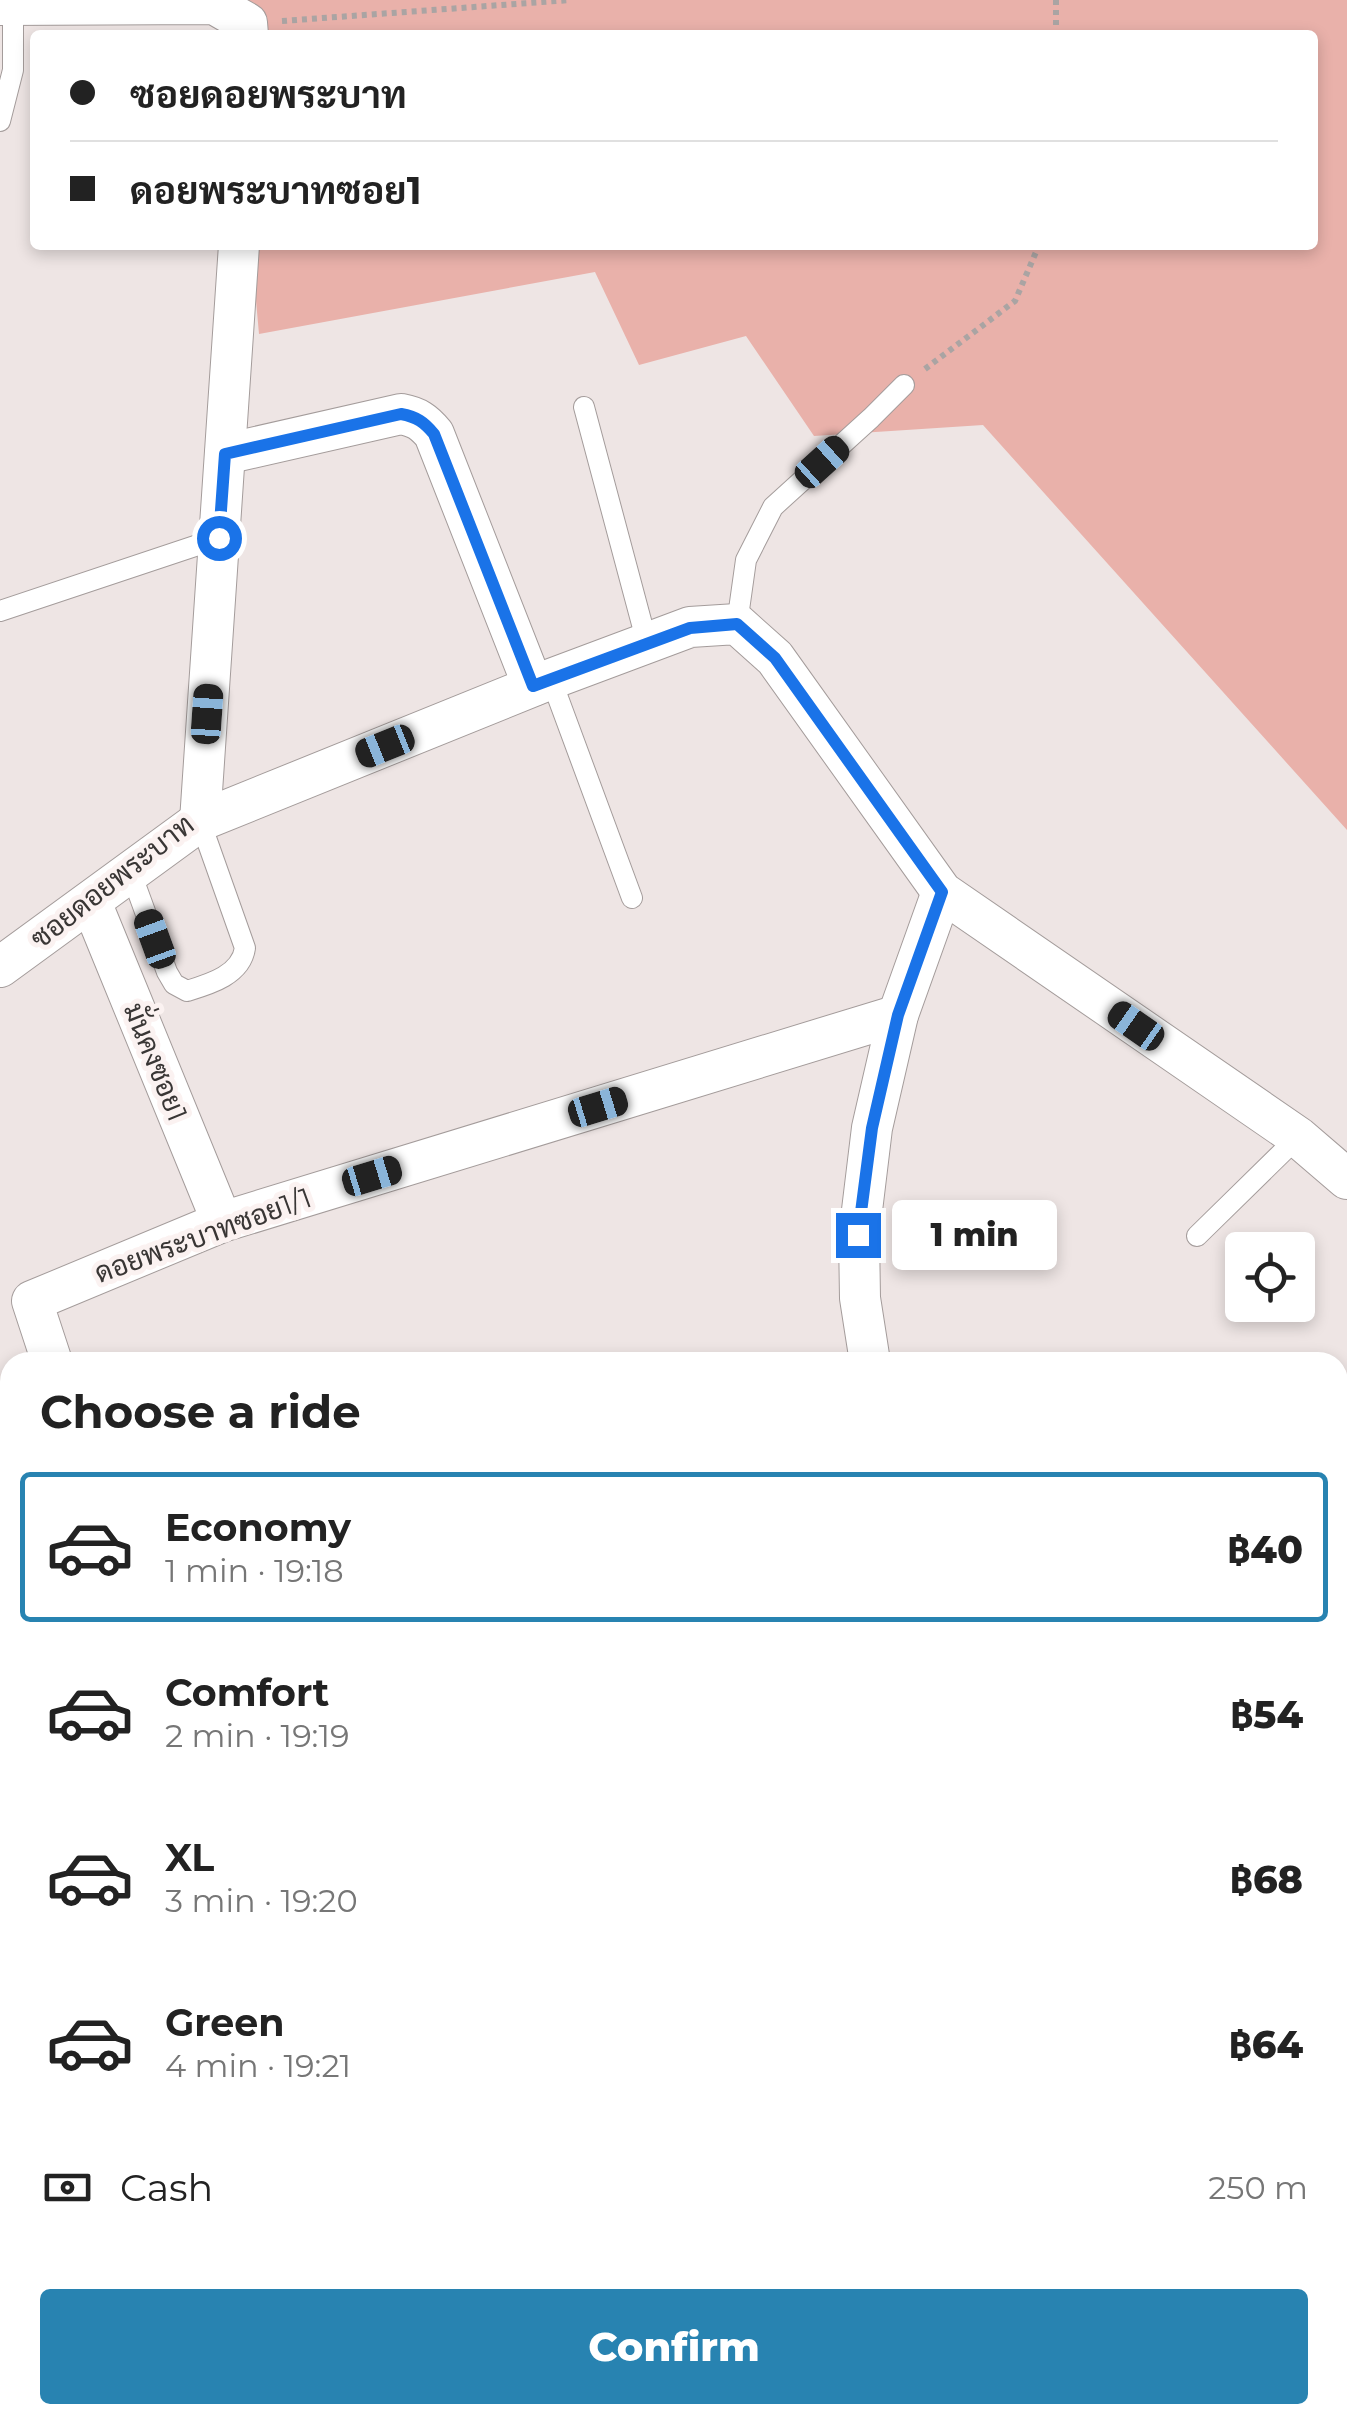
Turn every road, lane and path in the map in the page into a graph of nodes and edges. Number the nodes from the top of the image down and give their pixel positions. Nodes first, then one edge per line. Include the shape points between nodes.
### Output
1 (570, 0) edge
2 (1056, 0) edge
3 (6, 5) edge
4 (248, 29) edge
5 (1056, 30) edge
6 (0, 121) edge
7 (239, 250) edge
8 (1038, 250) edge
9 (904, 384) joint
10 (584, 408) dead end
11 (225, 454) junction
12 (219, 538) junction
13 (0, 611) edge
14 (737, 624) junction
15 (647, 643) junction
16 (542, 683) junction
17 (200, 821) junction
18 (131, 873) junction
19 (942, 892) junction
20 (632, 898) dead end
21 (90, 902) junction
22 (0, 966) edge
23 (898, 1015) junction
24 (1298, 1137) junction
25 (1347, 1179) edge
26 (222, 1222) junction
27 (1197, 1236) dead end
28 (49, 1352) edge
29 (868, 1352) edge

1 - 4 path
2 - 5 path
3 - 4 street via 214,4
3 - 6 lane via 13,70
7 - 11 street, ซอยดอยพระบาท
8 - 9 path via 1015,302
9 - 14 lane via 773,507 746,560
10 - 15 lane
11 - 12 street, ซอยดอยพระบาท
11 - 16 street via 401,414 424,421
12 - 13 lane
12 - 17 street, ซอยดอยพระบาท
14 - 15 street via 690,628
14 - 19 street via 775,658
15 - 16 street
16 - 17 street
16 - 20 lane
17 - 18 street, ซอยดอยพระบาท
17 - 18 lane via 245,948 238,968 187,991 174,984
18 - 21 street, ซอยดอยพระบาท
19 - 23 street
19 - 24 street
21 - 22 street, ซอยดอยพระบาท
21 - 26 street, มั่นคงซอย1
23 - 26 street, ดอยพระบาทซอย1/1
23 - 29 street via 872,1128 858,1235
24 - 25 street
24 - 27 lane
26 - 28 street, ดอยพระบาทซอย1/1 via 32,1301

